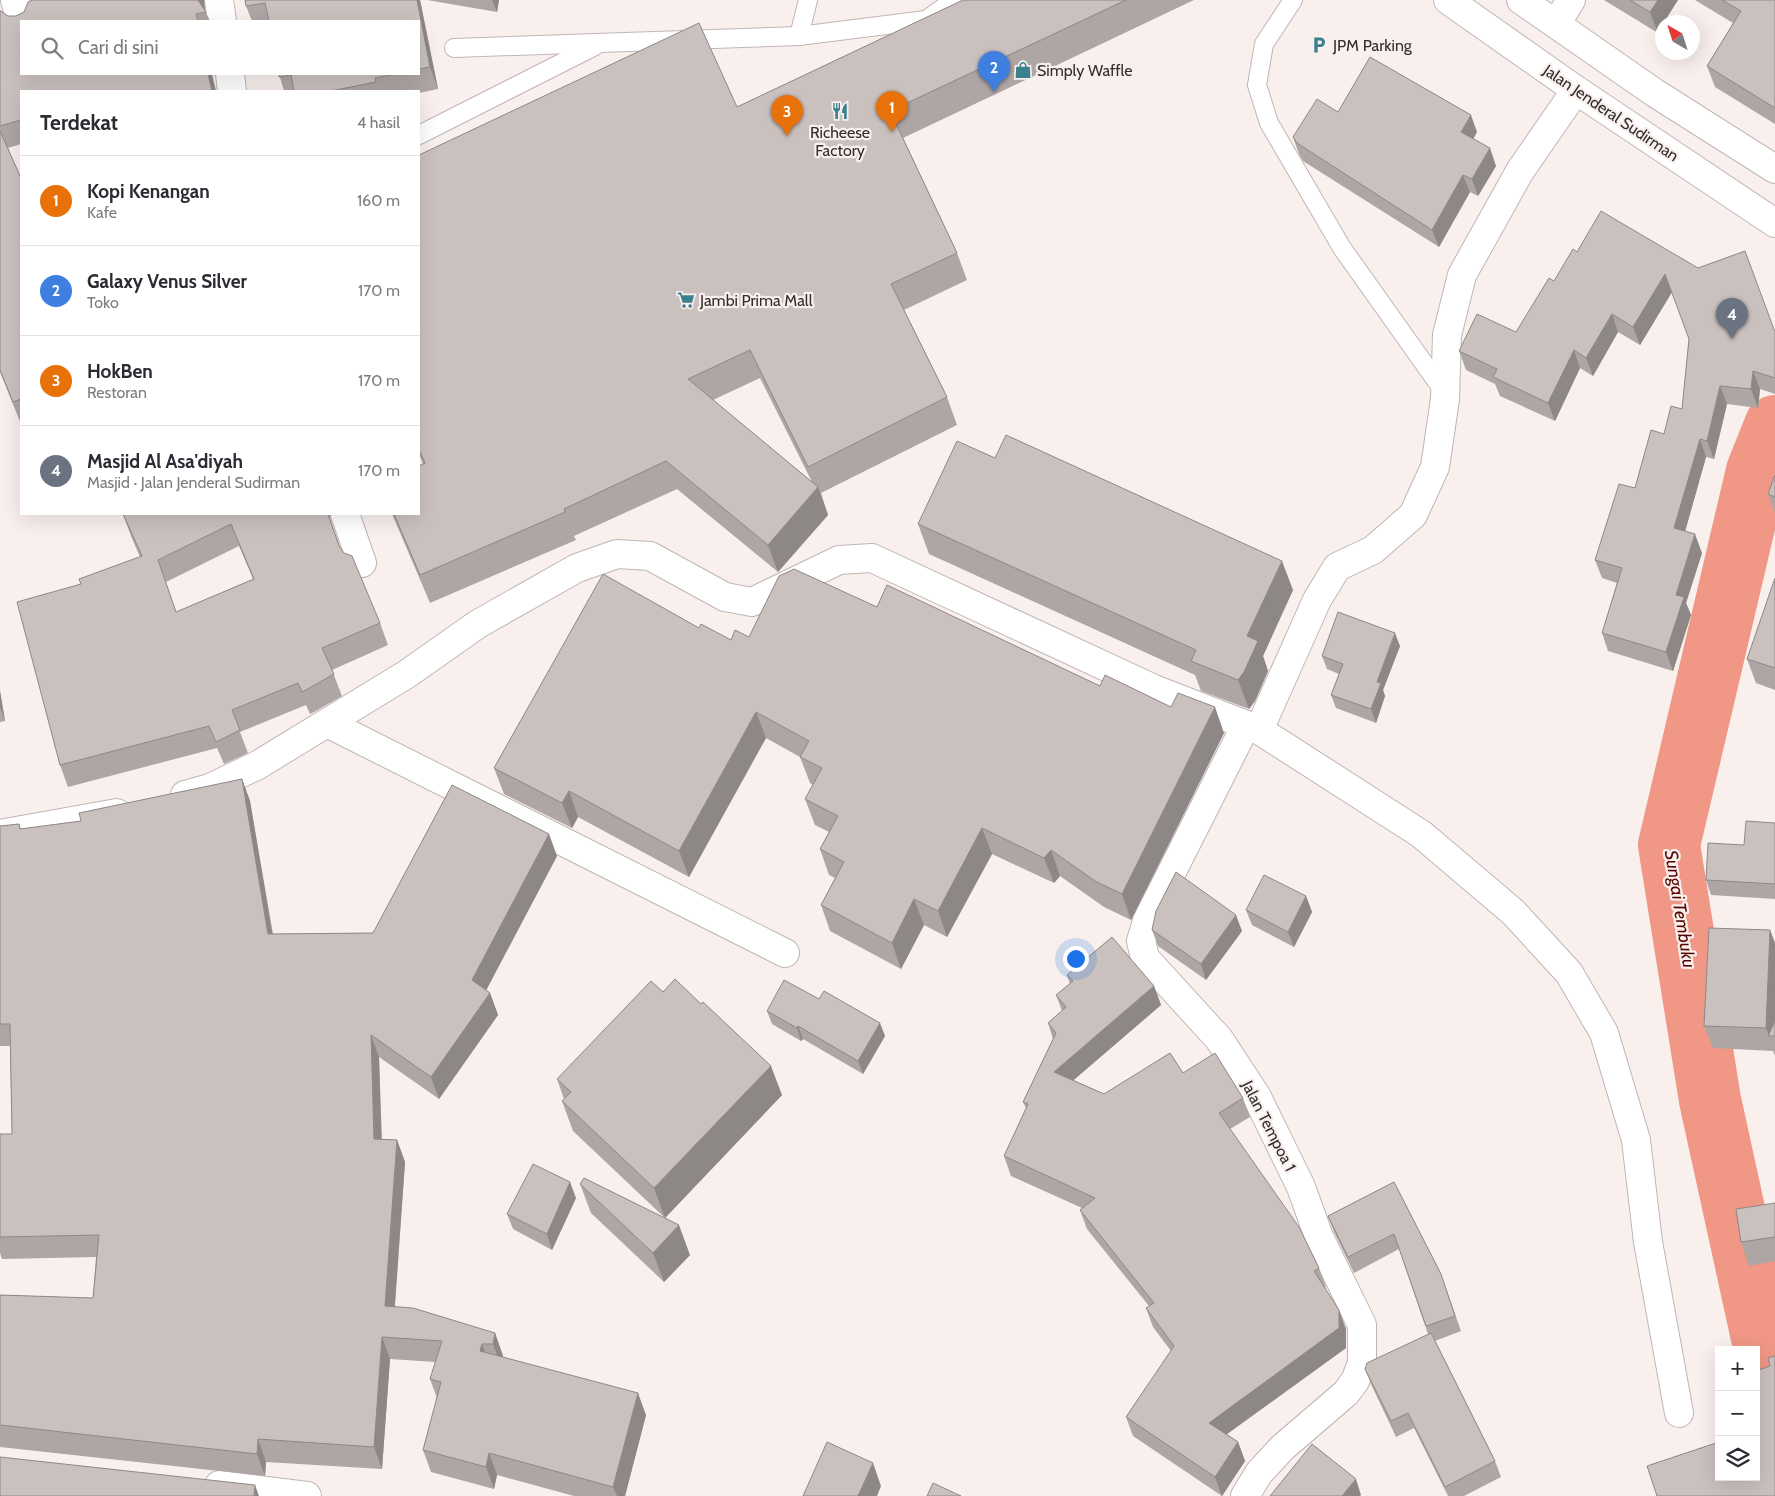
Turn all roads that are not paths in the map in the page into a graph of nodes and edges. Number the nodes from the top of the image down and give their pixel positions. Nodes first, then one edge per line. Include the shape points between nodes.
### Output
1 (15, 0) edge
2 (219, 0) edge
3 (808, 0) edge
4 (954, 0) edge
5 (1293, 0) edge
6 (1448, 0) edge
7 (1521, 0) edge
8 (1571, 0) edge
9 (20, 20) edge
10 (222, 20) edge
11 (1556, 24) junction
12 (799, 36) junction
13 (600, 44) junction
14 (454, 48) dead end
15 (230, 75) edge
16 (232, 90) edge
17 (1576, 90) junction
18 (420, 134) edge
19 (1775, 169) edge
20 (1775, 223) edge
21 (1445, 393) junction
22 (345, 515) edge
23 (362, 563) dead end
24 (327, 723) junction
25 (1253, 728) junction
26 (0, 834) edge
27 (785, 954) dead end
28 (1679, 1412) dead end
29 (197, 1483) edge
30 (307, 1496) edge
31 (1245, 1496) edge

1 - 9 main road
2 - 10 main road
3 - 12 lane
4 - 12 lane via 926,20
5 - 21 lane via 1264,44 1257,85 1269,123 1342,248
6 - 17 main road, Jalan Jenderal Sudirman
7 - 11 main road
8 - 11 main road
11 - 19 main road via 1655,93
12 - 13 lane
13 - 14 lane
13 - 18 lane
15 - 16 main road
17 - 20 main road, Jalan Jenderal Sudirman
17 - 21 main road, Jalan Tempoa 1 via 1520,171 1462,274 1447,335
21 - 25 main road, Jalan Tempoa 1 via 1436,467 1413,515 1373,550 1337,567
22 - 23 main road
24 - 25 main road via 407,674 478,624 577,568 616,554 650,556 725,597 752,602 839,560 872,558 1154,689
24 - 26 main road via 258,765 210,788 152,805
24 - 27 main road
25 - 28 main road via 1421,834 1513,912 1569,973 1604,1033 1636,1140 1648,1242
25 - 31 main road, Jalan Tempoa 1 via 1148,921 1141,941 1145,958 1219,1040 1257,1097 1362,1325 1364,1345 1362,1363 1346,1393 1282,1448 1259,1473
29 - 30 main road

